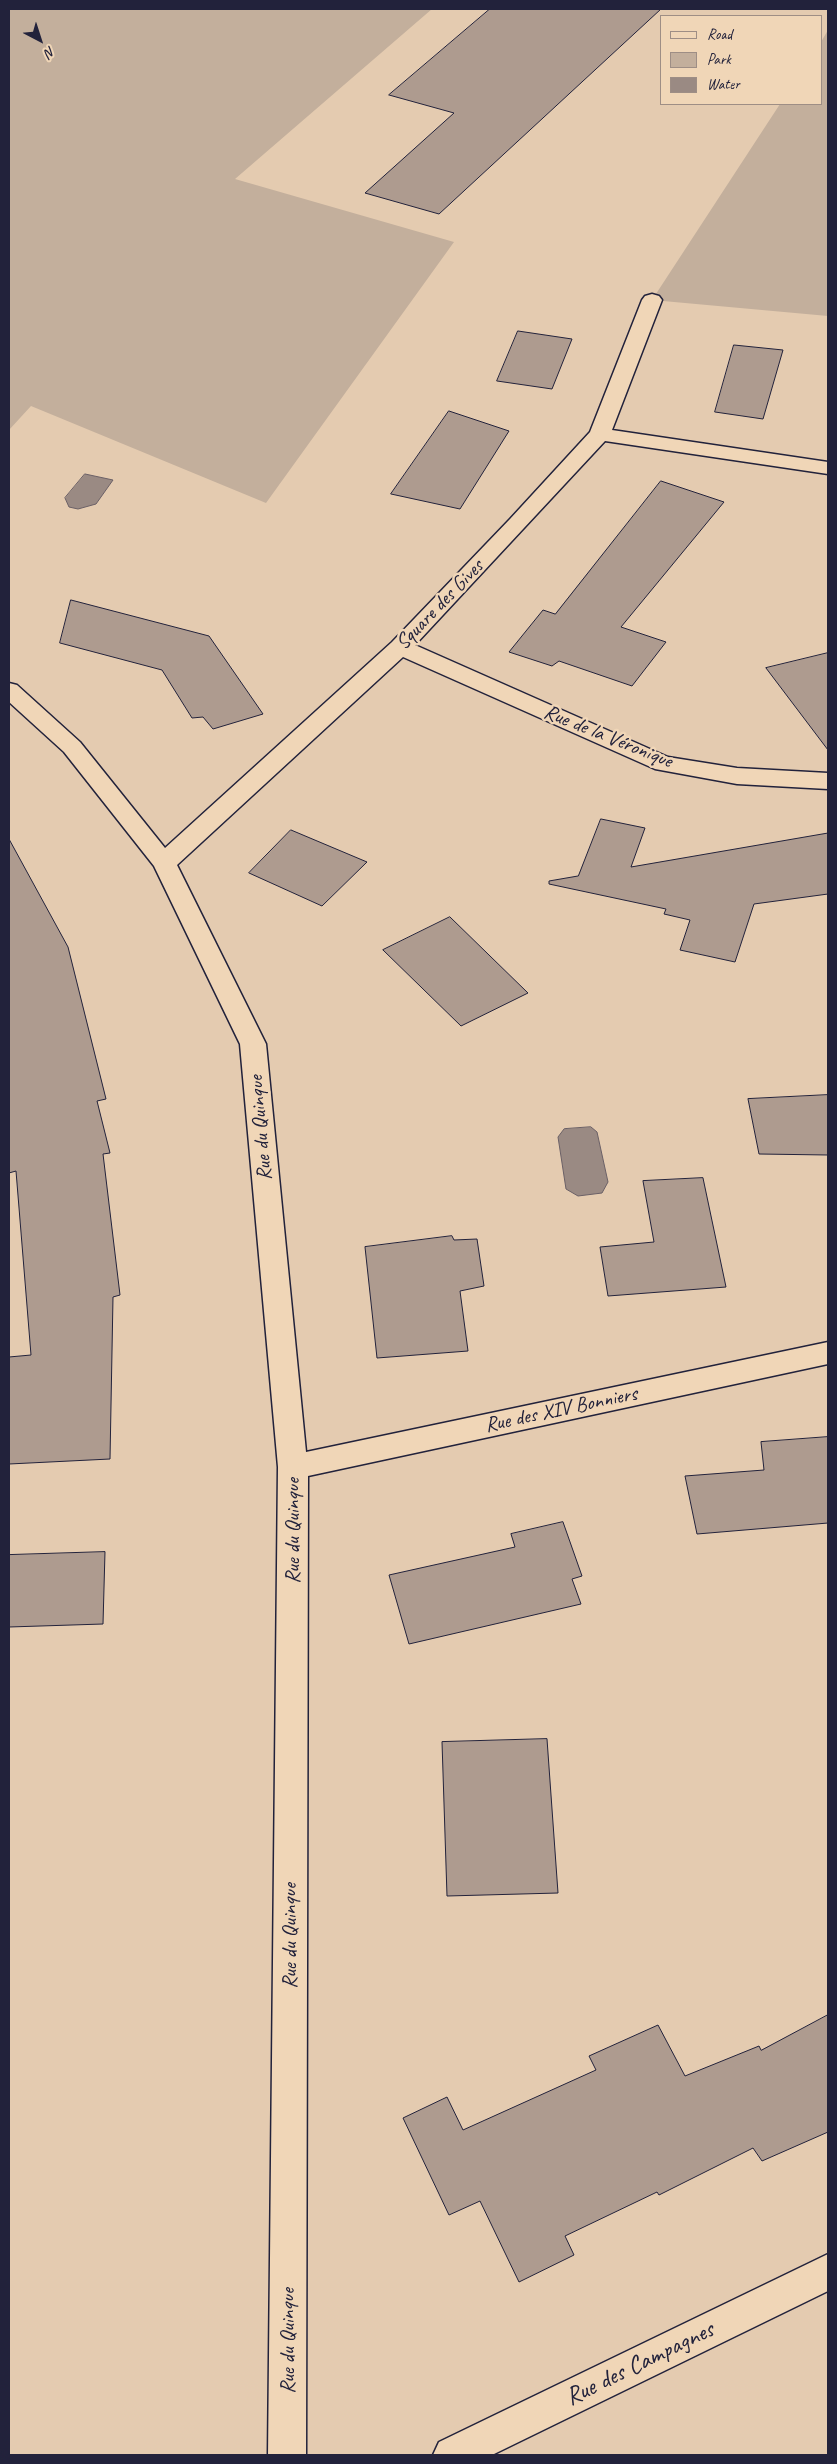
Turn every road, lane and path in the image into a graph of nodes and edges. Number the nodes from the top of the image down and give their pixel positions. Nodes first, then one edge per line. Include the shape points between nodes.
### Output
1 (652, 300) dead end
2 (600, 434) junction
3 (828, 468) edge
4 (400, 647) junction
5 (9, 690) edge
6 (828, 781) edge
7 (164, 863) junction
8 (828, 1353) edge
9 (293, 1467) junction
10 (828, 2272) edge
11 (287, 2455) edge
12 (452, 2455) edge

1 - 2 street, Square des Gives
2 - 3 street
2 - 4 street, Square des Gives
4 - 6 street, Rue de la Véronique via 664,764 737,776
4 - 7 street, Square des Gives
5 - 7 street, Rue du Quinque via 72,747
7 - 9 street, Rue du Quinque via 253,1044
8 - 9 street, Rue des XIV Bonniers
9 - 11 street, Rue du Quinque
10 - 12 street, Rue des Campagnes

